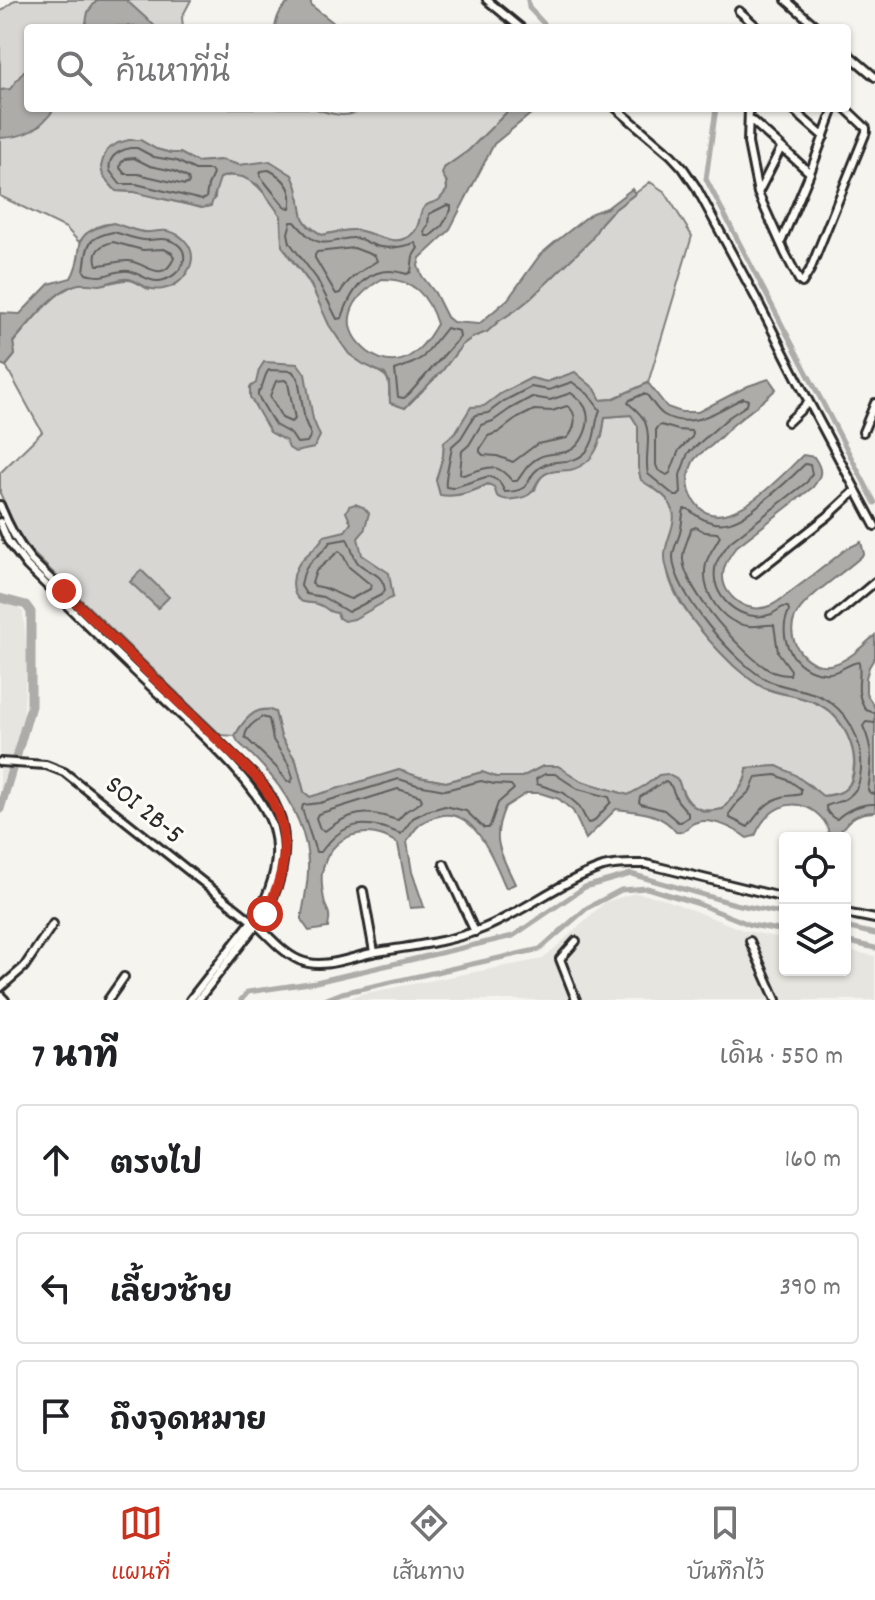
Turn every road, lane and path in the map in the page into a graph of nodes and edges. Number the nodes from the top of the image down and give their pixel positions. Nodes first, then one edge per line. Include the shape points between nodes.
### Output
1 (487, 0) edge
2 (786, 0) edge
3 (739, 11) dead end
4 (516, 24) edge
5 (752, 24) edge
6 (813, 24) edge
7 (851, 56) edge
8 (875, 77) edge
9 (621, 112) edge
10 (749, 112) edge
11 (796, 112) edge
12 (833, 112) edge
13 (849, 112) edge
14 (749, 118) junction
15 (824, 137) junction
16 (781, 148) junction
17 (810, 173) junction
18 (758, 193) junction
19 (781, 242) junction
20 (809, 402) junction
21 (875, 403) edge
22 (788, 422) dead end
23 (863, 432) dead end
24 (856, 490) junction
25 (0, 505) edge
26 (0, 522) edge
27 (875, 526) edge
28 (755, 573) dead end
29 (875, 582) edge
30 (831, 619) dead end
31 (0, 762) edge
32 (444, 864) dead end
33 (363, 891) dead end
34 (779, 897) edge
35 (261, 913) junction
36 (851, 914) edge
37 (875, 919) edge
38 (254, 923) junction
39 (53, 924) dead end
40 (475, 932) junction
41 (576, 941) dead end
42 (750, 941) dead end
43 (374, 952) junction
44 (124, 977) dead end
45 (0, 988) edge
46 (0, 995) edge
47 (194, 999) edge
48 (5, 1000) edge
49 (108, 1000) edge
50 (576, 1000) edge
51 (776, 1000) edge

1 - 4 street
2 - 6 street
3 - 5 street
7 - 8 street
9 - 20 street via 690,178
10 - 14 street
11 - 15 street
12 - 15 street
13 - 19 street via 866,132 802,283
14 - 16 street
14 - 18 street via 749,155
15 - 17 street
16 - 17 street
16 - 18 street
17 - 19 street
18 - 19 street
20 - 22 street
20 - 24 street
21 - 23 street
24 - 27 street
24 - 28 street
25 - 35 street via 31,560 258,779 273,800 285,844 274,897
26 - 35 street via 27,566 219,752 265,808 277,850
29 - 30 street
31 - 38 street, SOI 2B-5 via 46,765 64,772
32 - 40 street
33 - 43 street
34 - 40 street, SOI 2B-5 via 624,863 582,877
35 - 38 street
36 - 37 street
38 - 43 street, SOI 2B-5 via 299,960 316,964
38 - 47 street
39 - 45 street via 24,967
40 - 43 street, SOI 2B-5
41 - 50 street via 560,959
42 - 51 street
44 - 49 street
46 - 48 street

